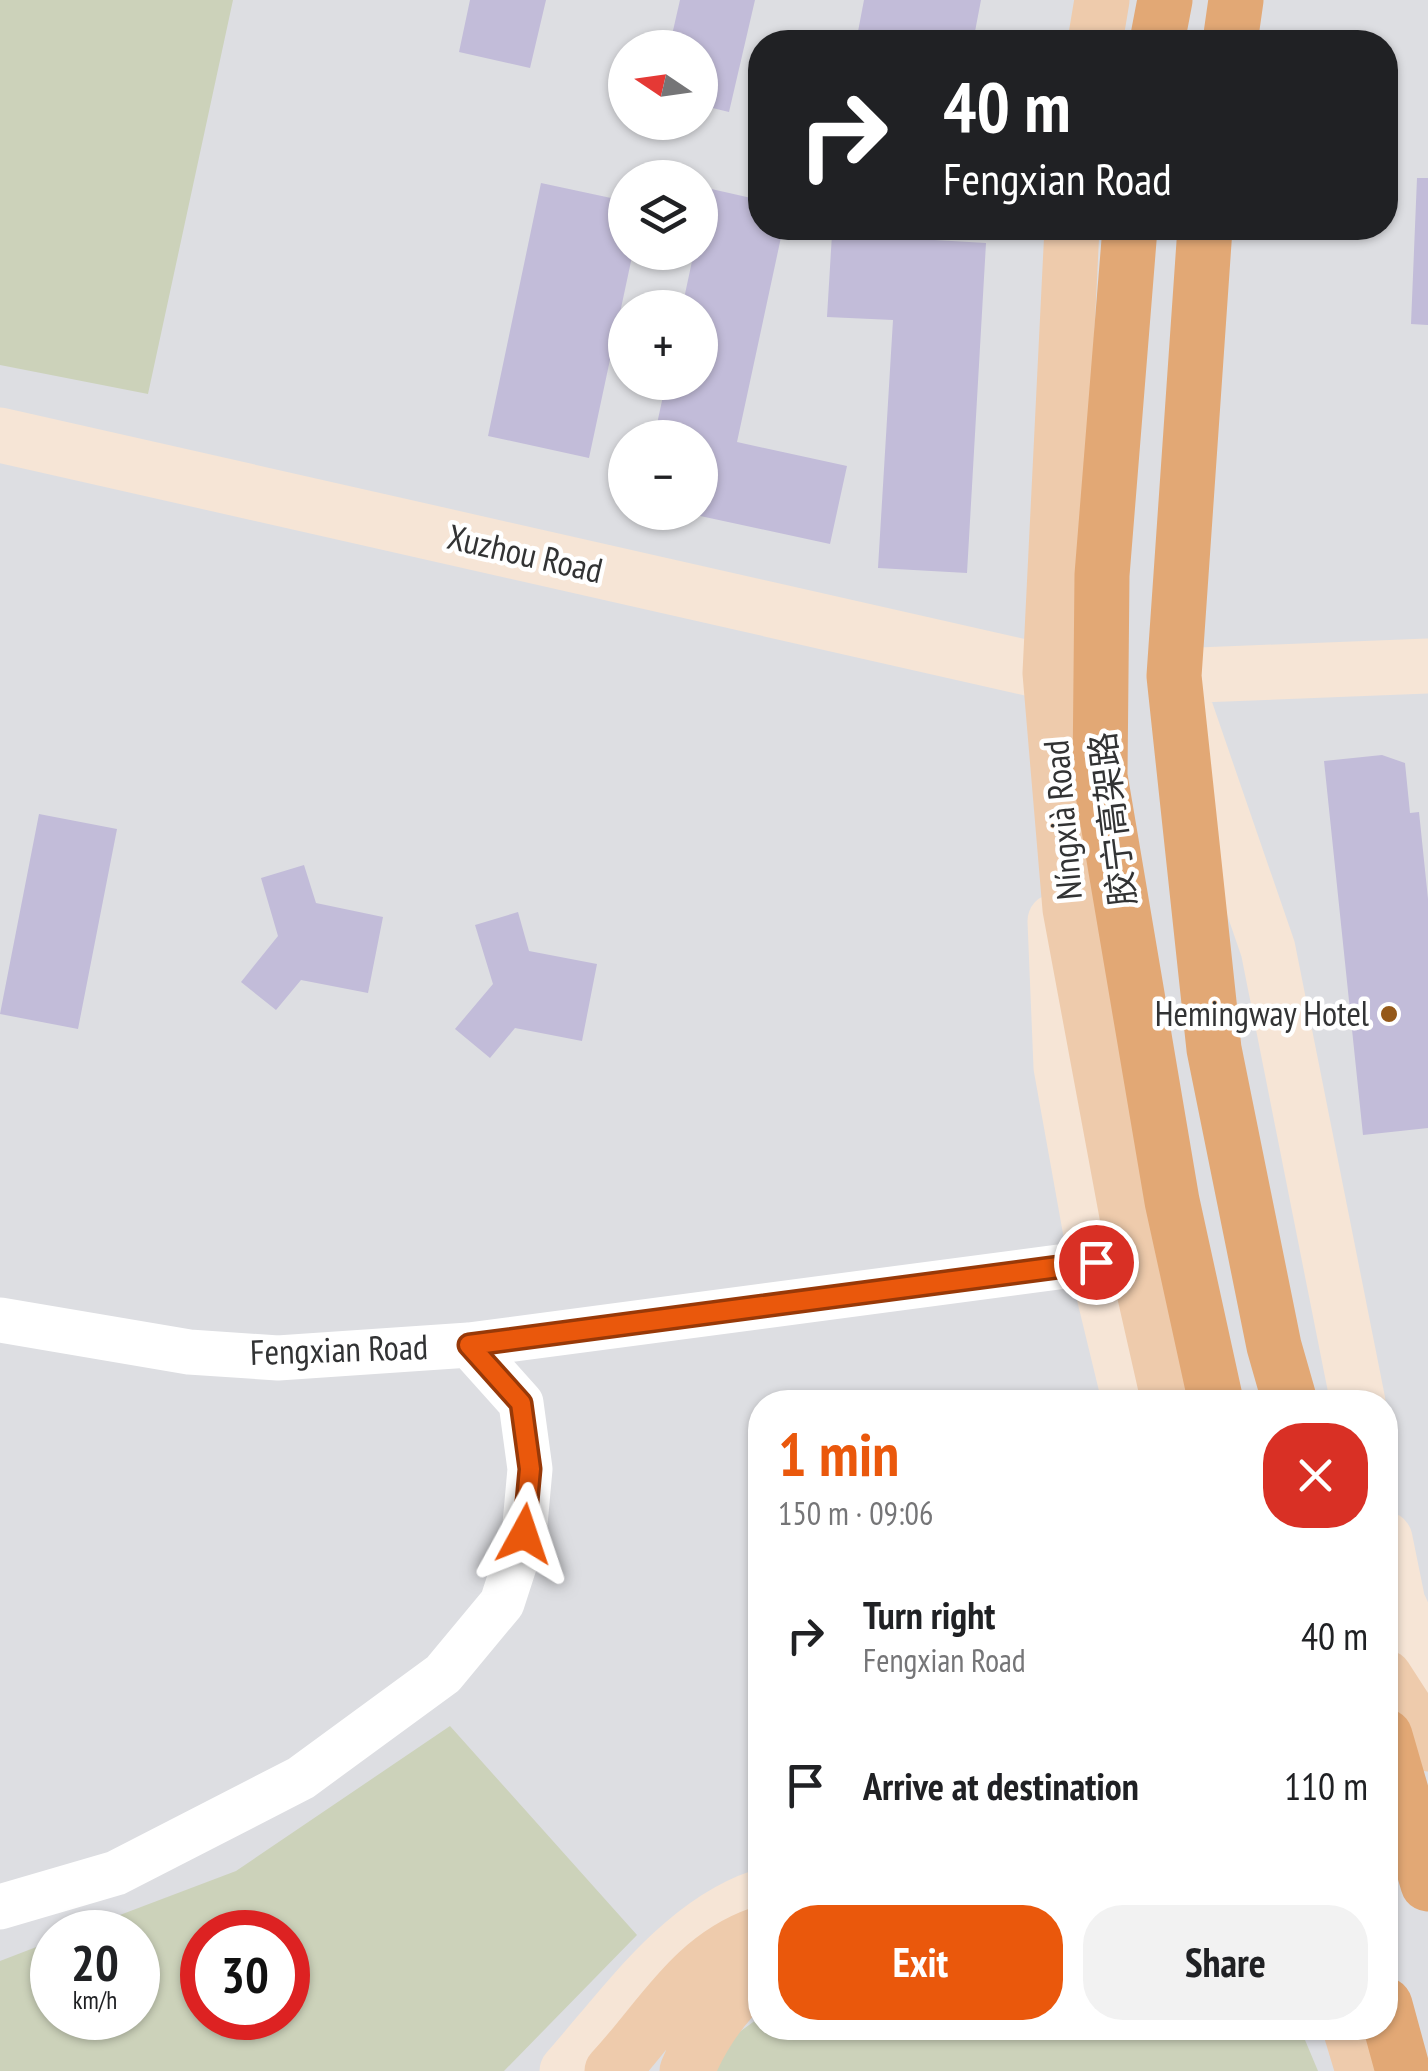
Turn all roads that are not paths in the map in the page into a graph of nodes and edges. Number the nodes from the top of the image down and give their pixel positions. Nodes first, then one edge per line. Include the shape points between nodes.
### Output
1 (1102, 0) edge
2 (1165, 0) edge
3 (1236, 0) edge
4 (1097, 30) edge
5 (1159, 30) edge
6 (1232, 30) edge
7 (1071, 240) edge
8 (1129, 240) edge
9 (1205, 240) edge
10 (0, 435) edge
11 (1428, 666) edge
12 (1050, 673) junction
13 (1174, 676) junction
14 (1063, 823) junction
15 (1096, 1262) junction
16 (0, 1320) edge
17 (469, 1345) junction
18 (1127, 1390) edge
19 (1166, 1390) edge
20 (1213, 1390) edge
21 (1287, 1390) edge
22 (1356, 1390) edge
23 (1398, 1603) edge
24 (1406, 1676) edge
25 (1428, 1744) edge
26 (1398, 1781) edge
27 (1428, 1884) edge
28 (748, 1901) edge
29 (0, 1907) edge
30 (748, 1939) edge
31 (748, 1984) edge
32 (1367, 2040) edge
33 (693, 2058) edge
34 (567, 2071) edge
35 (612, 2071) edge
36 (1404, 2071) edge

1 - 4 main road
2 - 5 highway
3 - 6 highway
7 - 12 main road, Níngxià Road
8 - 20 highway, 胶宁高架路 via 1102,575 1100,776 1172,1201
9 - 13 highway
10 - 12 street, Xuzhou Road
11 - 13 street
12 - 14 main road, Níngxià Road
13 - 21 highway via 1214,1049
13 - 22 street via 1268,948
14 - 15 street via 1055,920 1062,1067
14 - 19 main road, Níngxià Road via 1077,948
15 - 17 street, Fengxian Road
15 - 18 street
16 - 17 street, Fengxian Road via 189,1352 278,1358
17 - 29 street via 521,1403 530,1469 524,1534 502,1602 443,1674 301,1778 116,1872
23 - 24 street
24 - 25 main road
26 - 27 highway
28 - 34 street via 726,1909 662,1965
30 - 35 main road via 716,1954 679,1988
31 - 33 main road via 724,2005
32 - 36 highway

